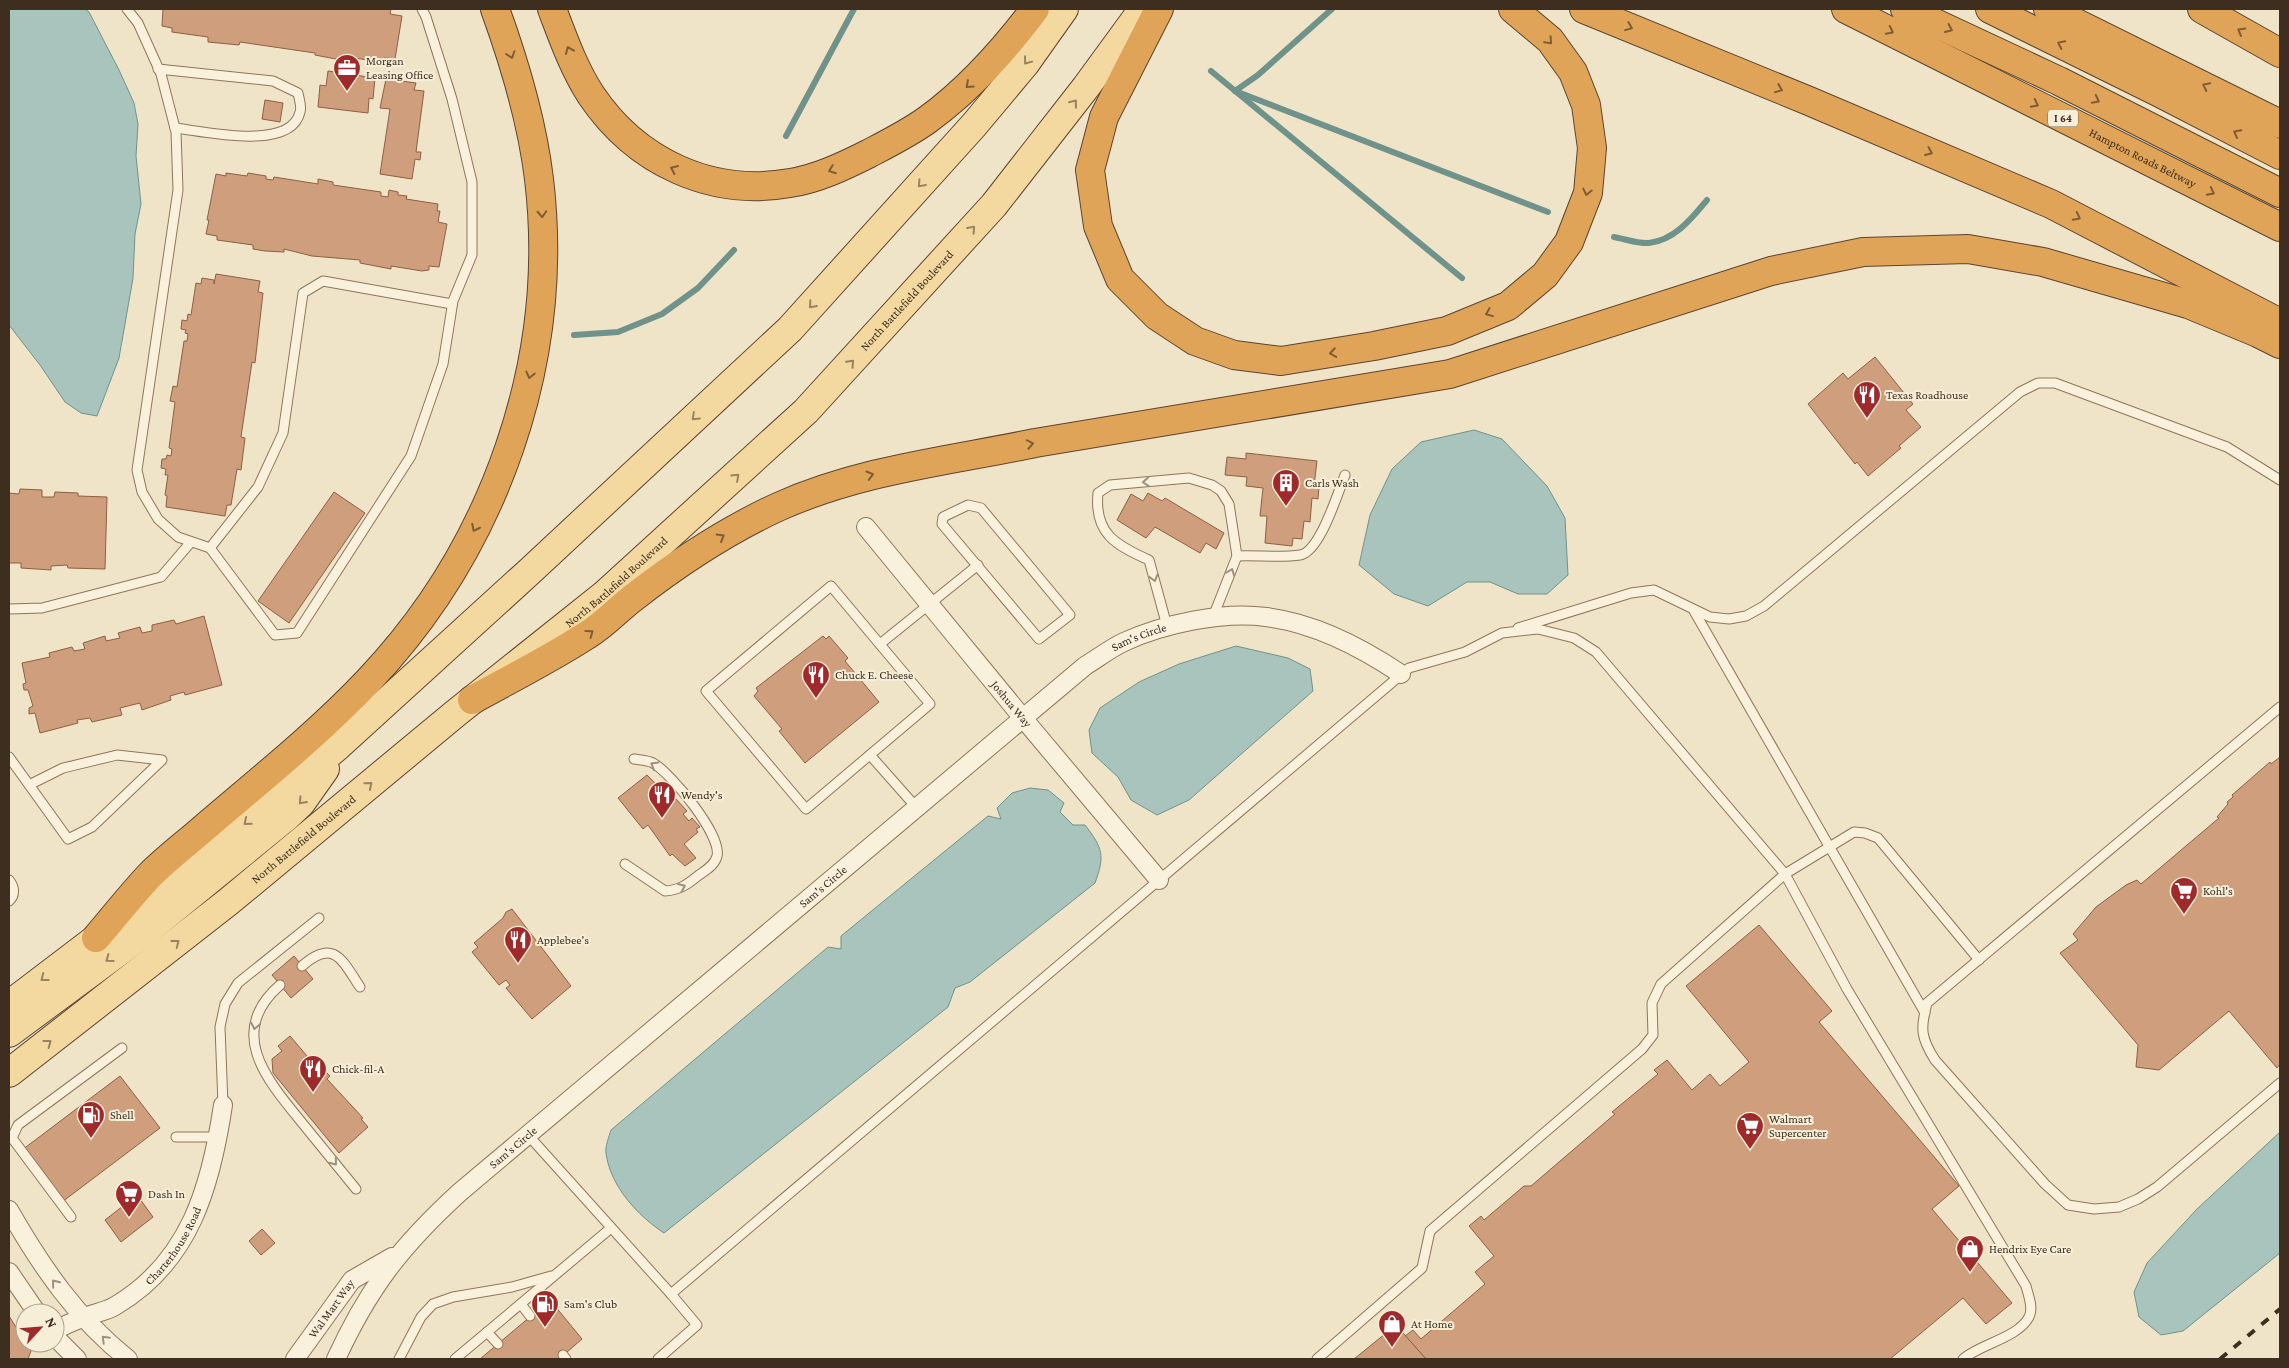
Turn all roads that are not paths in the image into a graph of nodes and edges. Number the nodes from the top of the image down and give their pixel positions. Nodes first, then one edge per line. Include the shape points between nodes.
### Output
1 (127, 9) edge
2 (422, 9) edge
3 (495, 9) edge
4 (552, 9) edge
5 (1035, 9) edge
6 (1064, 9) edge
7 (1142, 9) edge
8 (1159, 9) edge
9 (1513, 9) edge
10 (1584, 9) edge
11 (1846, 9) edge
12 (1905, 9) edge
13 (1990, 9) edge
14 (2048, 9) edge
15 (2202, 9) edge
16 (2280, 53) edge
17 (158, 69) junction
18 (2280, 124) edge
19 (175, 128) junction
20 (2280, 155) edge
21 (2280, 193) edge
22 (2280, 227) edge
23 (452, 304) junction
24 (2280, 323) edge
25 (2280, 344) edge
26 (1345, 475) dead end
27 (2280, 480) edge
28 (866, 527) dead end
29 (191, 542) junction
30 (210, 548) junction
31 (1237, 556) junction
32 (978, 565) junction
33 (928, 603) junction
34 (9, 609) edge
35 (1694, 610) junction
36 (1213, 617) junction
37 (1167, 626) junction
38 (1502, 633) junction
39 (880, 644) junction
40 (1402, 674) junction
41 (472, 700) junction
42 (2280, 707) edge
43 (1022, 717) junction
44 (338, 746) junction
45 (870, 755) junction
46 (9, 756) edge
47 (634, 759) dead end
48 (29, 785) junction
49 (916, 807) junction
50 (1830, 848) junction
51 (625, 864) dead end
52 (1785, 874) junction
53 (9, 880) edge
54 (1159, 880) junction
55 (9, 901) edge
56 (318, 918) dead end
57 (96, 938) junction
58 (1979, 960) junction
59 (302, 966) dead end
60 (280, 985) dead end
61 (360, 987) dead end
62 (9, 1005) edge
63 (1925, 1012) junction
64 (9, 1033) edge
65 (122, 1048) dead end
66 (9, 1073) edge
67 (2280, 1083) edge
68 (223, 1105) joint
69 (528, 1135) junction
70 (176, 1137) dead end
71 (218, 1138) junction
72 (356, 1189) dead end
73 (9, 1210) edge
74 (71, 1218) dead end
75 (611, 1228) junction
76 (401, 1251) junction
77 (9, 1272) edge
78 (556, 1274) junction
79 (671, 1294) junction
80 (30, 1303) edge
81 (521, 1304) junction
82 (530, 1316) dead end
83 (83, 1318) junction
84 (65, 1326) edge
85 (488, 1332) junction
86 (498, 1344) dead end
87 (65, 1347) edge
88 (459, 1358) edge
89 (77, 1359) edge
90 (128, 1359) edge
91 (295, 1359) edge
92 (336, 1359) edge
93 (399, 1359) edge
94 (658, 1359) edge
95 (1317, 1359) edge
96 (1962, 1359) edge

1 - 17 lane via 138,23
2 - 23 lane via 452,99 472,182 472,255
3 -> 57 highway via 526,106 542,219 538,335 522,407 501,473 447,578 384,663 337,712 151,874
5 -> 4 highway via 989,66 911,131 839,168 792,183 767,186 736,186 709,181 660,162 639,148 615,126 591,95
6 -> 44 main road via 1025,64 974,125 790,329
41 -> 7 main road, North Battlefield Boulevard via 604,595 806,412 994,205
9 -> 8 highway via 1550,40 1573,72 1586,105 1592,148 1588,193 1569,242 1545,276 1508,306 1447,331 1281,361 1234,355 1195,341 1157,316 1120,279 1098,226 1090,170 1104,117
10 -> 24 highway via 2052,204
11 -> 22 highway, Hampton Roads Beltway / I 64
12 -> 21 highway via 2059,81
20 -> 13 highway
18 -> 14 highway
16 -> 15 highway
17 - 19 lane
17 - 19 lane via 273,81 298,93 301,112 293,125 272,135 241,136
19 - 29 lane via 178,190 137,470 142,492 158,519 178,537
23 - 30 lane via 323,281 303,293 283,433 258,487
23 - 30 lane via 442,364 411,456 297,633 275,635
41 -> 25 highway via 589,634 658,578 724,534 779,507 846,482 1034,442 1450,374 1771,271 1863,252 1968,250 2043,262 2188,304
26 - 31 lane via 1320,536 1302,555
27 - 35 lane via 2227,446 2055,383 2038,383 2020,392 1764,606 1746,616 1729,619 1710,617
28 - 33 street, Joshua Way
29 - 30 lane
29 - 34 lane via 162,577 42,608
36 -> 31 lane
31 -> 37 lane via 1229,504 1221,491 1212,485 1190,478 1110,485 1098,493 1097,511 1108,536 1122,548 1148,560
32 - 32 lane via 942,524 943,517 968,505 981,508 1070,615 1039,640
32 - 33 lane
33 - 39 lane
33 - 43 street, Joshua Way
35 - 38 lane via 1654,590 1631,593
35 - 50 lane
36 - 37 street, Sam's Circle
36 - 40 street, Sam's Circle via 1265,616 1304,626 1347,641
37 - 43 street, Sam's Circle via 1124,642 1085,666
38 - 40 lane via 1465,652 1409,668
38 - 52 lane via 1538,629 1574,638 1596,652
39 - 45 lane via 930,704
39 - 45 lane via 831,586 706,691 806,809
40 - 54 lane
66 -> 41 main road, North Battlefield Boulevard via 228,902
42 - 58 lane
43 - 49 street, Sam's Circle
43 - 54 street, Joshua Way
44 -> 57 main road via 226,840
44 -> 64 main road via 316,784 285,818 144,933
45 - 49 lane
46 - 48 lane
51 -> 47 lane via 665,892 678,890 690,883 712,865 717,856 717,842 711,829 668,775 653,762
48 - 48 lane via 68,839 92,827 162,760 117,755 63,768
49 - 69 street, Sam's Circle
50 - 52 lane
50 - 58 lane via 1854,832 1878,838
50 - 63 lane
52 - 95 lane via 1661,984 1652,1003 1654,1035 1642,1049 1430,1231 1422,1268
52 - 96 lane via 1847,989 2026,1286 2031,1304 2030,1316 2018,1329
53 - 55 lane via 14,893
54 - 79 lane
56 - 68 lane via 238,983 225,1004 220,1027
57 -> 62 main road
58 - 63 lane via 1927,1003
59 - 61 lane via 316,955 330,953 340,957
60 -> 72 lane via 258,1014 253,1036 258,1056 269,1082
63 - 67 lane via 1922,1024 1925,1044 1935,1060 2045,1184 2068,1205 2094,1209 2119,1207 2138,1199 2157,1187
65 - 74 lane via 18,1125 12,1138
68 - 71 street, Charterhouse Road
69 - 75 lane
69 - 76 street, Sam's Circle via 460,1192
70 - 71 lane
71 - 83 street, Charterhouse Road via 214,1162 198,1209 176,1252 166,1265 120,1303
83 -> 73 street via 48,1274
75 - 78 lane
75 - 79 lane
76 - 91 street, Wal Mart Way via 352,1280
76 - 92 street, Sam's Circle via 353,1322
77 - 80 street
78 - 81 lane
78 - 93 lane via 433,1304 421,1317
79 - 94 lane via 697,1325
81 - 82 lane
81 - 85 lane
83 - 84 street, Charterhouse Road
90 -> 83 street
85 - 86 lane
85 - 88 lane
87 - 89 street

